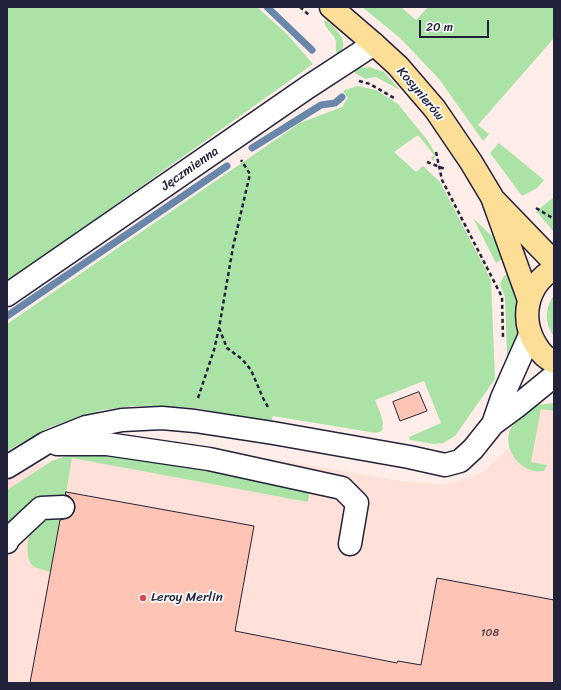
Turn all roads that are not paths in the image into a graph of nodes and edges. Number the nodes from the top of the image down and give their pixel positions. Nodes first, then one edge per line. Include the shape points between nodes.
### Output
1 (331, 7) edge
2 (374, 44) junction
3 (492, 197) junction
4 (554, 262) edge
5 (554, 269) edge
6 (7, 295) edge
7 (529, 300) junction
8 (530, 335) junction
9 (554, 362) edge
10 (554, 376) edge
11 (493, 424) junction
12 (46, 443) junction
13 (7, 467) edge
14 (63, 507) dead end
15 (7, 542) edge
16 (350, 544) dead end

1 - 2 main road, Kosynierów
2 - 3 main road, Kosynierów via 398,66 435,109
2 - 6 street, Jęczmienna
3 - 4 main road, Kosynierów
3 - 7 main road, Kosynierów
5 - 7 main road via 540,280
7 - 8 main road via 526,318
8 - 9 main road via 538,349
8 - 11 street
10 - 11 street
11 - 12 street via 460,461 445,465 280,434 162,418 122,420 86,427
12 - 13 street
12 - 16 street via 107,444 208,459 342,488 357,503
14 - 15 street via 41,508

